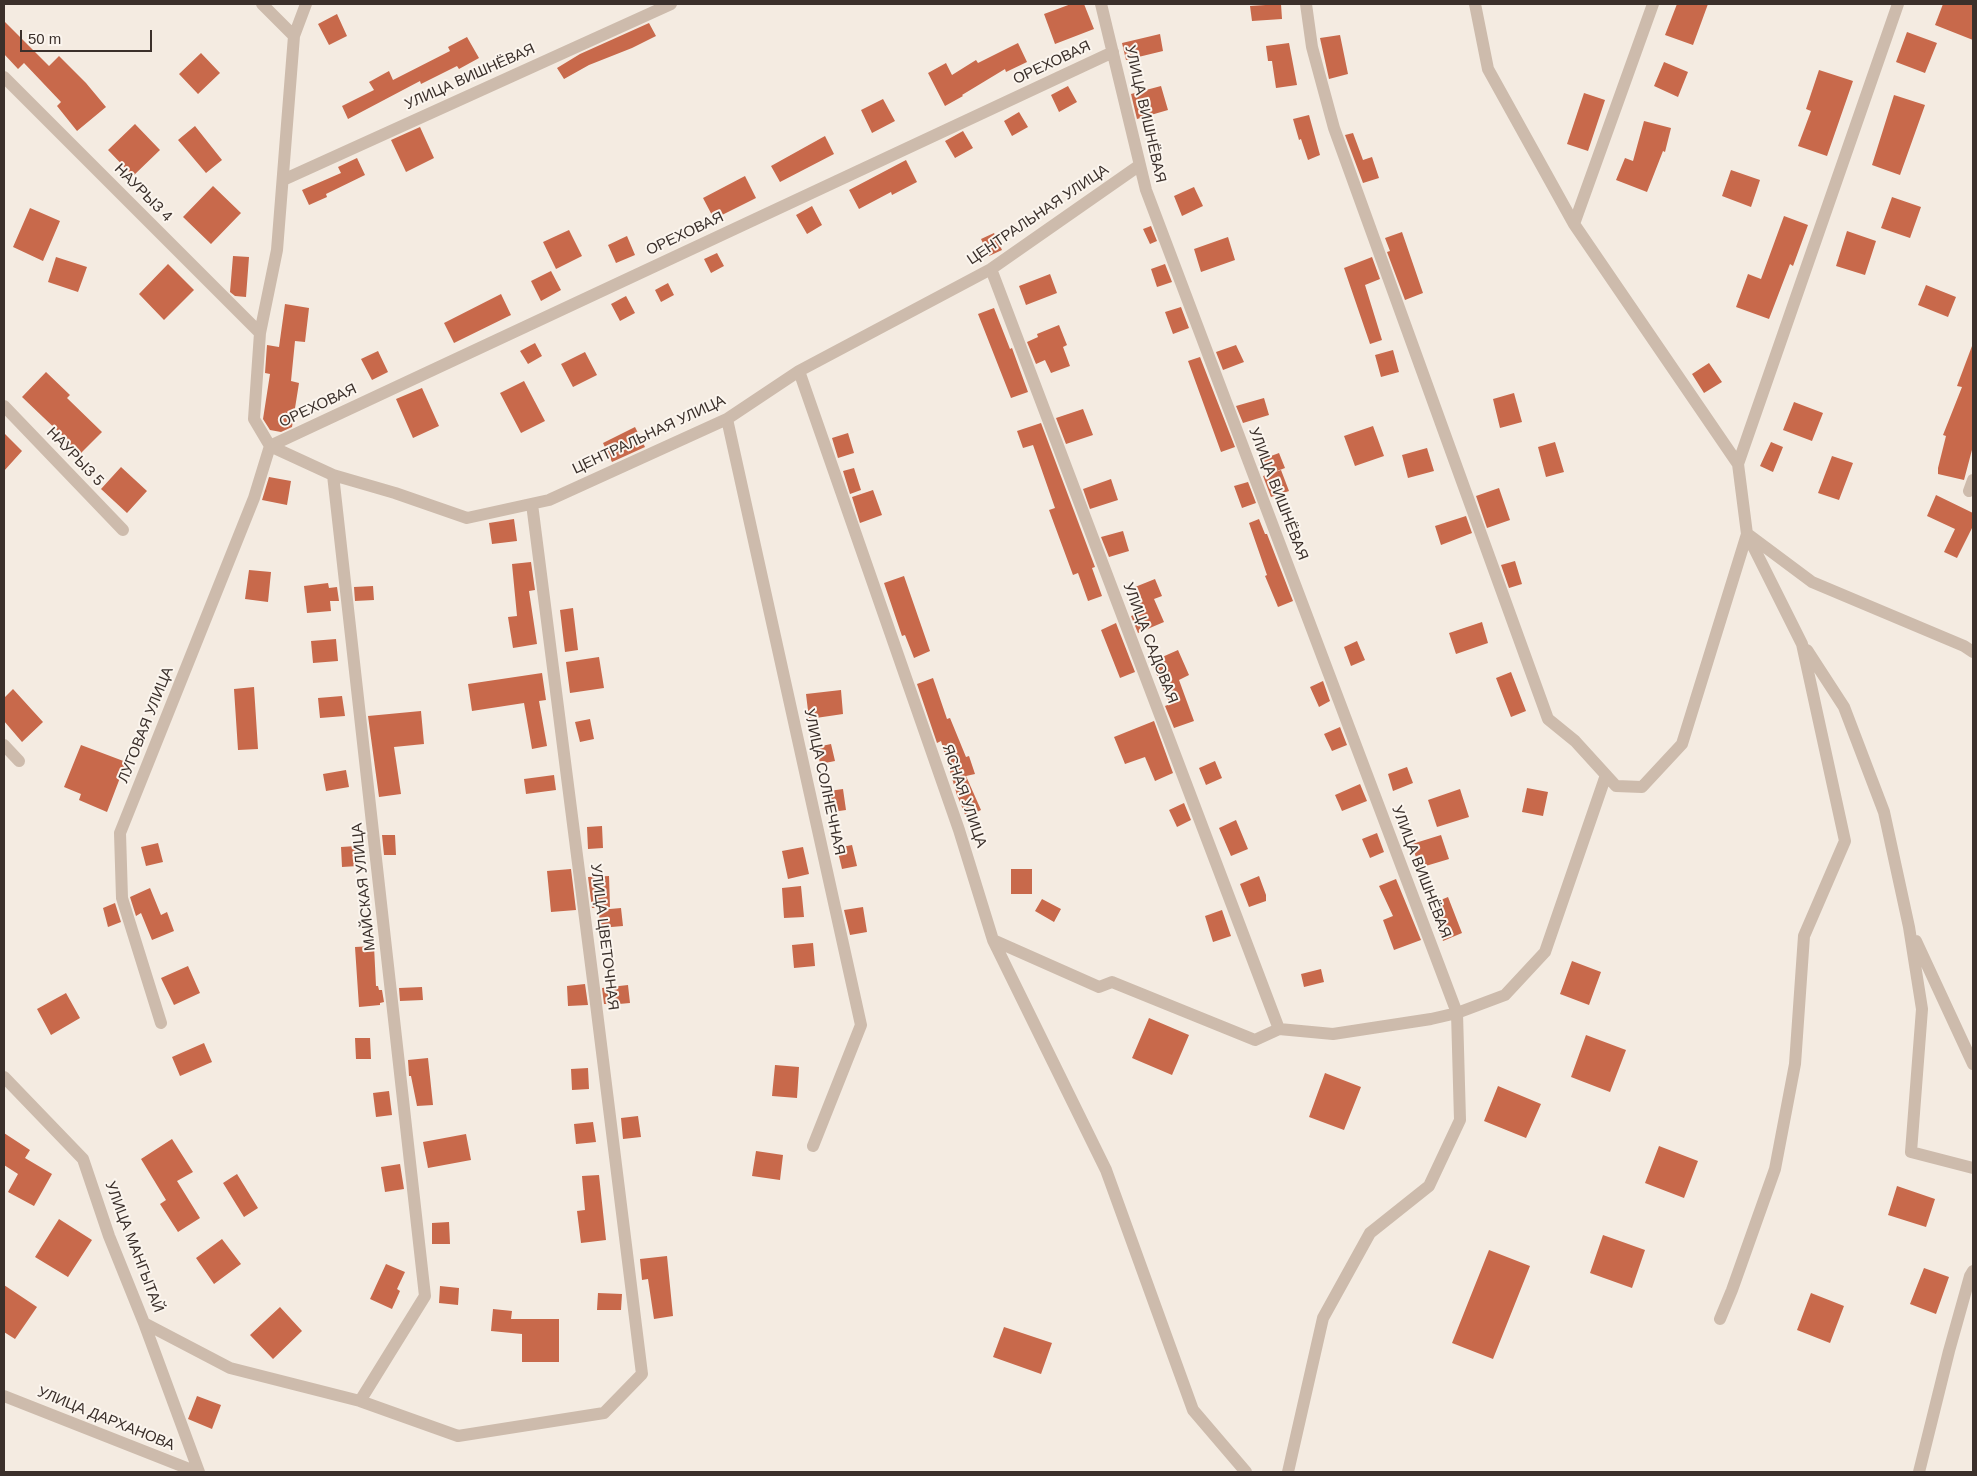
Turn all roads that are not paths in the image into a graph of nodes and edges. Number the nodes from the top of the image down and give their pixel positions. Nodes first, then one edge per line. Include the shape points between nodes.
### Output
1 (262, 4) edge
2 (306, 4) edge
3 (671, 4) edge
4 (1102, 4) edge
5 (1306, 4) edge
6 (1475, 4) edge
7 (1653, 4) edge
8 (1898, 4) edge
9 (294, 36) junction
10 (1113, 52) junction
11 (4, 77) edge
12 (1140, 165) junction
13 (283, 180) junction
14 (1574, 224) junction
15 (991, 268) junction
16 (260, 333) junction
17 (799, 371) junction
18 (4, 406) edge
19 (728, 419) junction
20 (270, 446) junction
21 (1738, 464) junction
22 (333, 474) junction
23 (532, 504) junction
24 (123, 530) dead end
25 (1747, 534) junction
26 (1802, 644) junction
27 (1973, 652) edge
28 (4, 745) edge
29 (19, 761) dead end
30 (1606, 775) junction
31 (1909, 928) junction
32 (993, 940) junction
33 (1457, 1013) junction
34 (161, 1023) dead end
35 (1279, 1029) junction
36 (1973, 1064) edge
37 (4, 1077) edge
38 (813, 1146) dead end
39 (1973, 1168) edge
40 (1973, 1271) edge
41 (1720, 1319) dead end
42 (144, 1323) junction
43 (642, 1374) joint
44 (4, 1396) edge
45 (360, 1401) junction
46 (198, 1472) edge
47 (1246, 1472) edge
48 (1288, 1472) edge
49 (1919, 1472) edge

1 - 9 street
2 - 9 street
3 - 13 street, УЛИЦА ВИШНЁВАЯ
4 - 10 street, УЛИЦА ВИШНЁВАЯ
5 - 30 street via 1312,47 1334,128 1548,718 1575,741
6 - 14 street via 1488,69
7 - 14 street
8 - 21 street
9 - 13 street
10 - 12 street, УЛИЦА ВИШНЁВАЯ
10 - 20 street, ОРЕХОВАЯ
11 - 16 street, НАУРЫЗ 4
12 - 15 street, ЦЕНТРАЛЬНАЯ УЛИЦА
12 - 33 street, УЛИЦА ВИШНЁВАЯ via 1146,190
13 - 16 street via 277,250
14 - 21 street
15 - 17 street, ЦЕНТРАЛЬНАЯ УЛИЦА
15 - 35 street, УЛИЦА САДОВАЯ
16 - 20 street via 254,419
17 - 19 street, ЦЕНТРАЛЬНАЯ УЛИЦА
17 - 32 street, ЯСНАЯ УЛИЦА via 959,830
18 - 24 street, НАУРЫЗ 5
19 - 23 street, ЦЕНТРАЛЬНАЯ УЛИЦА via 548,500
19 - 38 street, УЛИЦА СОЛНЕЧНАЯ via 861,1025
20 - 22 street, ЦЕНТРАЛЬНАЯ УЛИЦА
20 - 34 street, ЛУГОВАЯ УЛИЦА via 254,498 120,833 122,898
21 - 25 street
22 - 23 street, ЦЕНТРАЛЬНАЯ УЛИЦА via 468,518
22 - 45 street, МАЙСКАЯ УЛИЦА via 425,1296
23 - 43 street, УЛИЦА ЦВЕТОЧНАЯ
25 - 26 street
25 - 27 street via 1812,582
25 - 30 street via 1682,744 1642,787 1616,786
26 - 31 street via 1844,707 1884,812
26 - 41 street via 1845,841 1804,936 1795,1064 1775,1169
28 - 29 street
30 - 33 street via 1544,952 1505,995
31 - 36 street
31 - 39 street via 1922,1009 1911,1152
32 - 35 street via 1099,988 1112,982 1255,1040
32 - 47 street, ЯСНАЯ УЛИЦА via 1106,1170 1193,1410
33 - 35 street via 1333,1034
33 - 48 street, УЛИЦА ВИШНЁВАЯ via 1460,1120 1430,1186 1370,1233 1323,1318
37 - 42 street, УЛИЦА МАНГЫТАЙ via 83,1159
40 - 49 street
42 - 45 street, УЛИЦА МАНГЫТАЙ via 230,1368
42 - 46 street
43 - 45 street, УЛИЦА МАНГЫТАЙ via 604,1414 458,1436
44 - 46 street, УЛИЦА ДАРХАНОВА

